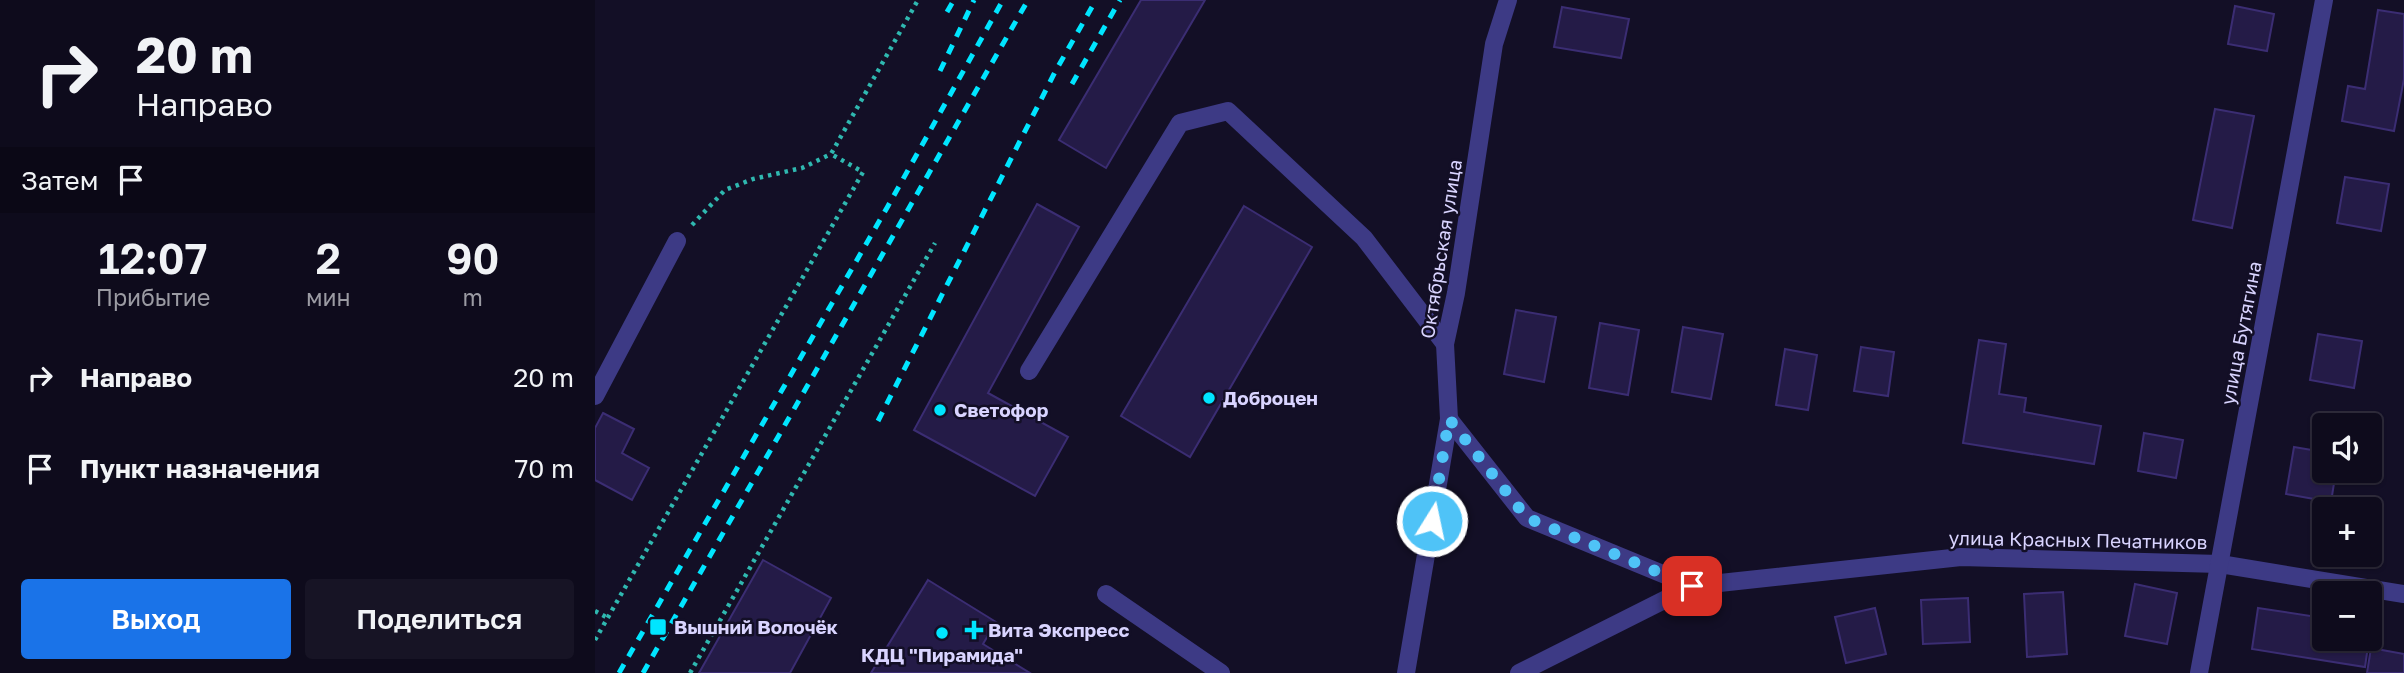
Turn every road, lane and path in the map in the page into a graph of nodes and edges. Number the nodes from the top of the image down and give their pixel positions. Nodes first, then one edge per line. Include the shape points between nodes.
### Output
1 (918, 0) edge
2 (1508, 0) edge
3 (2324, 0) edge
4 (831, 154) junction
5 (677, 241) joint
6 (935, 243) dead end
7 (1445, 344) junction
8 (1029, 372) dead end
9 (595, 396) edge
10 (1449, 419) junction
11 (2220, 564) junction
12 (1692, 586) junction
13 (1106, 594) dead end
14 (2404, 594) edge
15 (595, 611) edge
16 (608, 618) junction
17 (595, 640) edge
18 (690, 673) edge
19 (1221, 673) edge
20 (1406, 673) edge
21 (1519, 673) edge
22 (2199, 673) edge

1 - 4 path
2 - 7 street, Октябрьская улица via 1494,44
3 - 11 street, улица Бутягина
4 - 5 path via 802,168 725,190
4 - 16 path via 863,172
5 - 9 street
6 - 18 path
7 - 8 street via 1364,238 1228,111 1180,123
7 - 10 street, Октябрьская улица
10 - 12 street via 1527,518
10 - 20 street, Октябрьская улица
11 - 12 street, улица Красных Печатников via 1961,557
11 - 14 street, улица Красных Печатников
11 - 22 street, улица Бутягина
12 - 21 street, улица Красных Печатников
13 - 19 street
15 - 16 path
16 - 17 path

